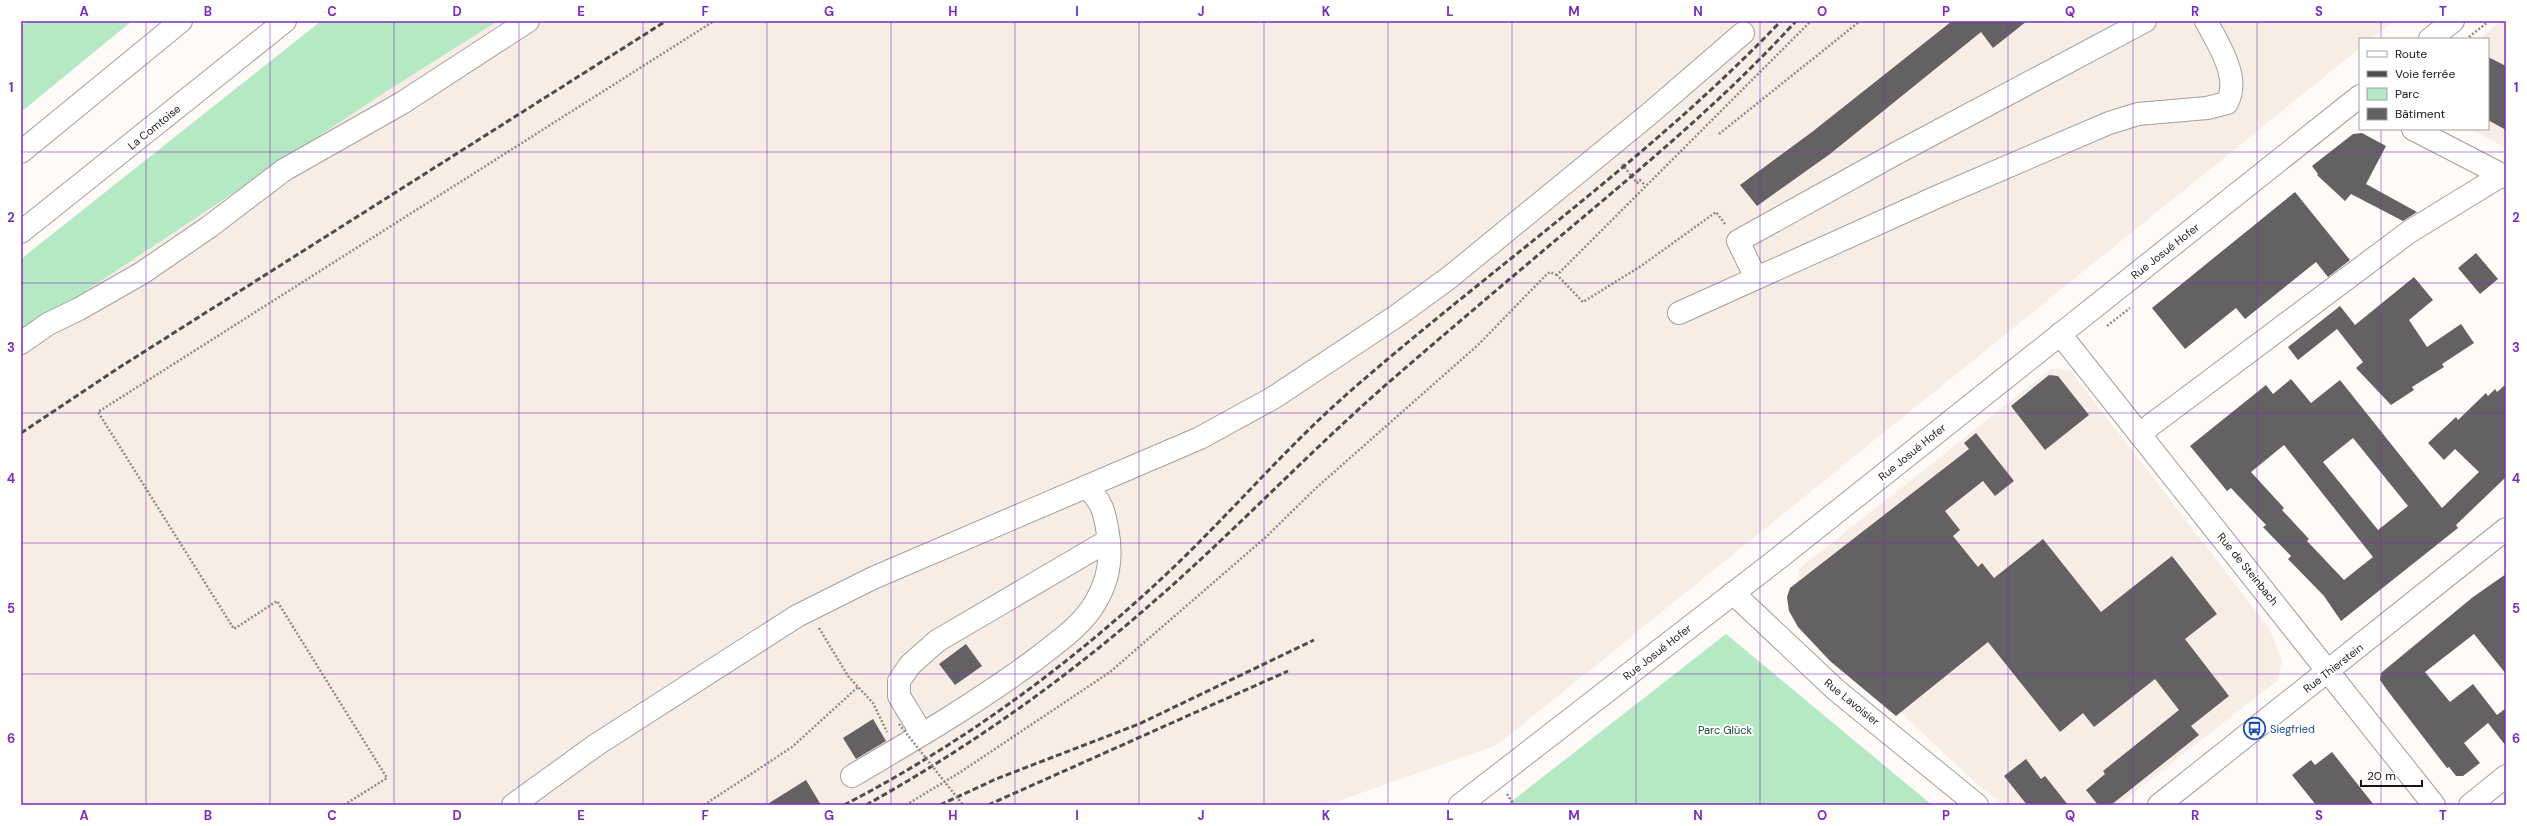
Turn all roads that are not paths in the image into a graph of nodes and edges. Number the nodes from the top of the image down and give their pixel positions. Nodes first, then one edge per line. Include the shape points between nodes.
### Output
1 (181, 21) edge
2 (285, 21) edge
3 (528, 21) edge
4 (2146, 21) edge
5 (2206, 21) edge
6 (2453, 21) edge
7 (1743, 33) dead end
8 (2431, 38) edge
9 (2359, 99) edge
10 (2415, 130) edge
11 (21, 152) edge
12 (2504, 176) edge
13 (21, 232) edge
14 (1756, 278) junction
15 (1679, 313) dead end
16 (2060, 334) junction
17 (21, 343) edge
18 (2140, 434) junction
19 (1085, 487) junction
20 (2506, 529) edge
21 (1109, 540) junction
22 (1732, 593) junction
23 (2329, 670) junction
24 (922, 734) junction
25 (852, 776) dead end
26 (2506, 776) edge
27 (513, 805) edge
28 (1460, 805) edge
29 (1976, 805) edge
30 (2159, 805) edge
31 (2434, 805) edge
32 (2470, 805) edge

1 - 11 main road
2 - 13 main road, La Comtoise
3 - 17 main road via 402,103 284,170 209,227 142,273 48,324
4 - 14 main road via 1895,154 1738,241
5 - 14 main road via 2232,80 2232,94 2227,102 2206,108 2138,114 2109,123
6 - 8 main road
7 - 19 main road via 1450,277 1321,367 1234,421 1158,457
9 - 16 main road, Rue Josué Hofer
10 - 12 main road
12 - 18 main road via 2408,232
14 - 15 main road
16 - 18 main road, Rue de Steinbach
16 - 22 main road, Rue Josué Hofer
18 - 23 main road, Rue de Steinbach
19 - 21 main road via 1094,493 1104,512
19 - 27 main road via 873,578 811,610 739,652 616,732
20 - 23 main road, Rue Thierstein
21 - 24 main road via 1106,582 1095,604 1078,625 1011,678
21 - 24 main road via 937,641 910,665 899,681 899,696
22 - 28 main road, Rue Josué Hofer
22 - 29 main road, Rue Lavoisier via 1836,690
23 - 30 main road, Rue Thierstein
23 - 31 main road, Rue de Steinbach
24 - 25 main road
26 - 32 main road

